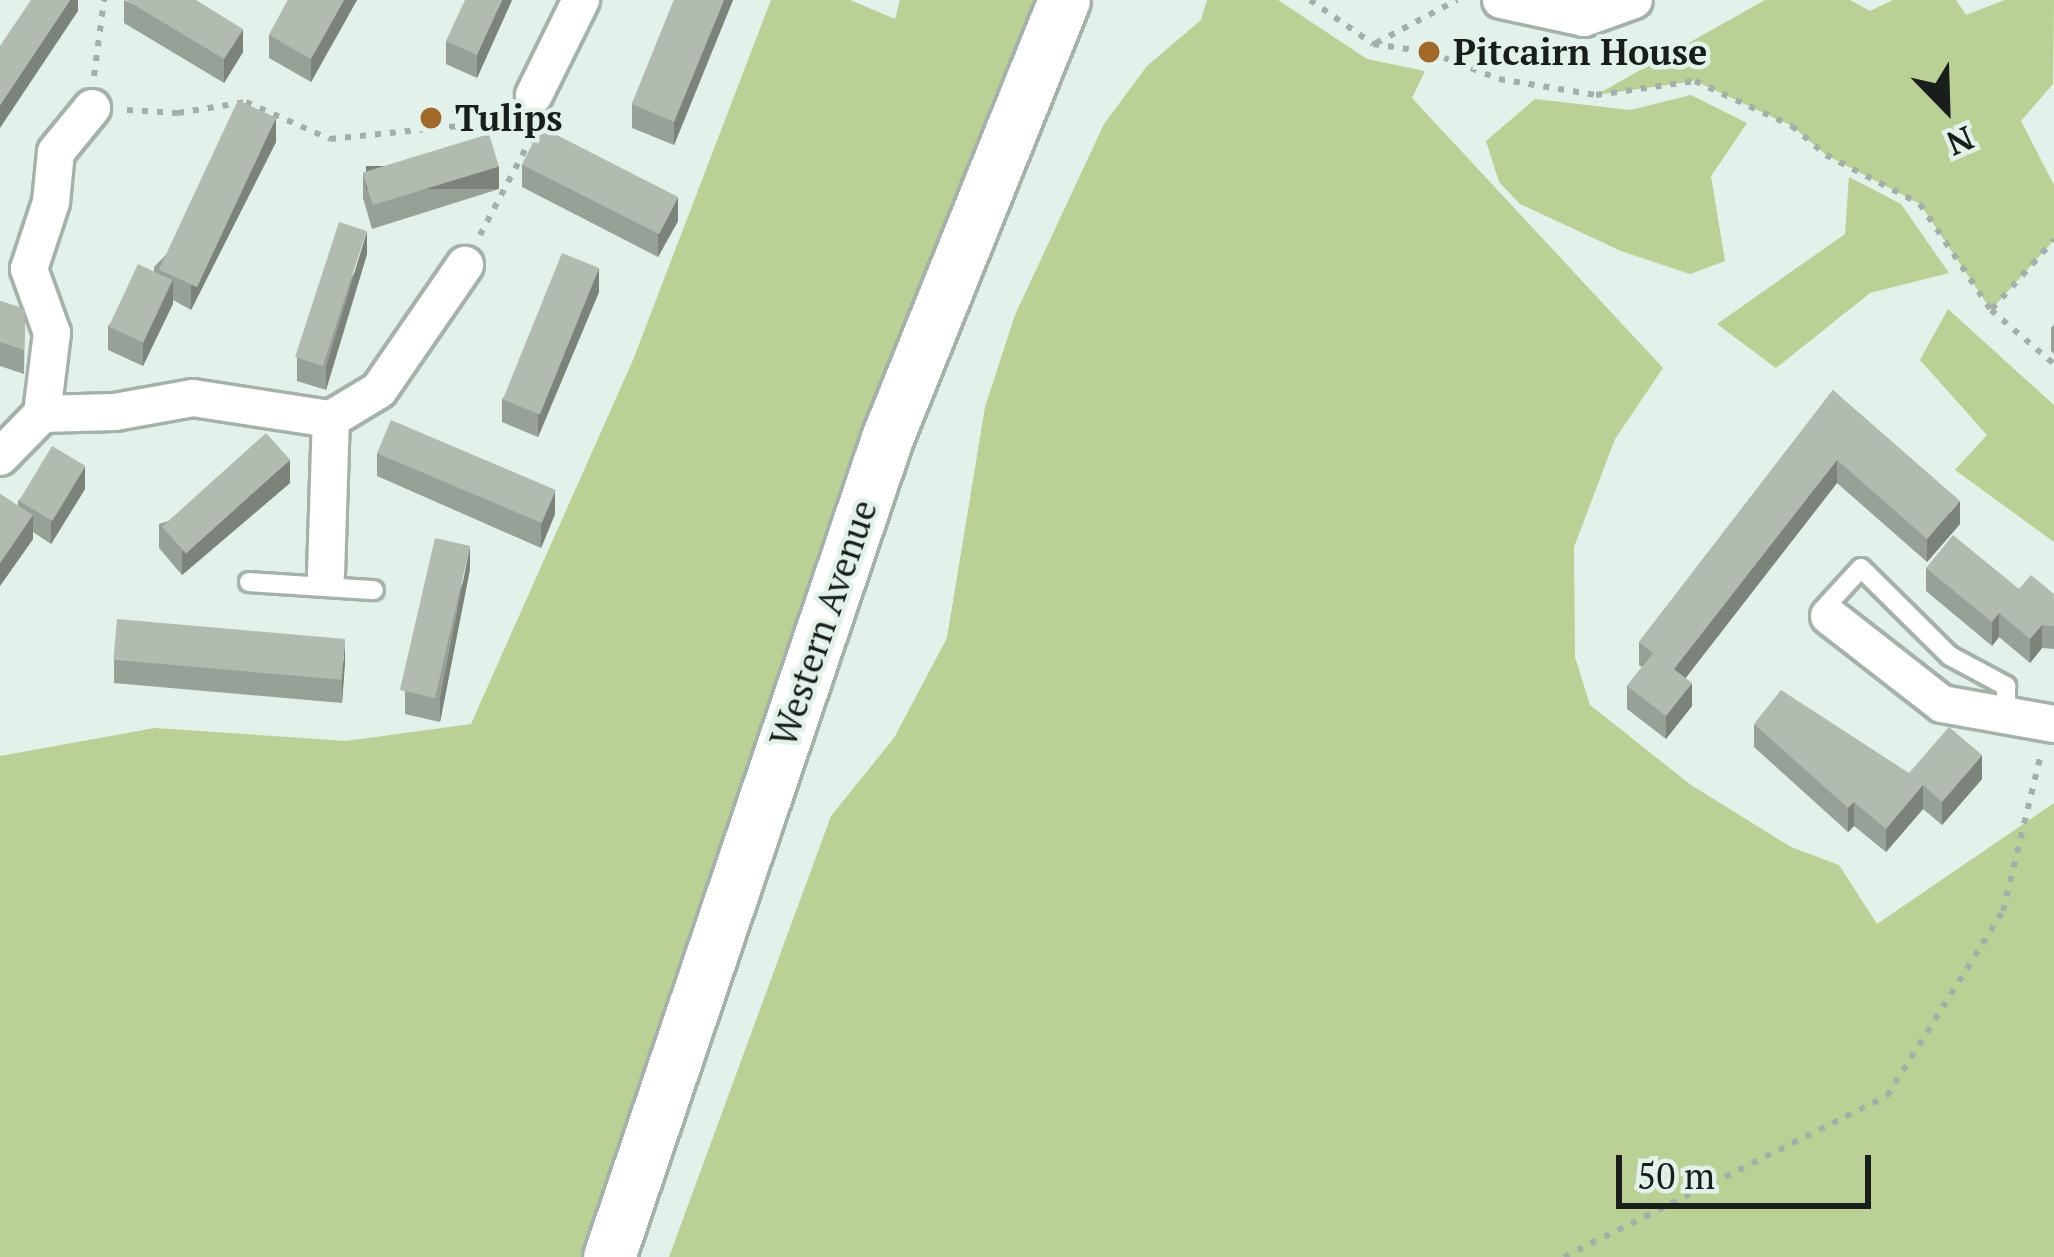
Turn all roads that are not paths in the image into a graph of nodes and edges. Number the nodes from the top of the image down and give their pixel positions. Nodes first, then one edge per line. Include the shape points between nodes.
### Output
1 (581, 0) edge
2 (1064, 0) edge
3 (1501, 0) edge
4 (1634, 0) edge
5 (534, 95) road end
6 (92, 108) road end
7 (464, 265) road end
8 (42, 414) junction
9 (331, 419) junction
10 (0, 457) edge
11 (326, 580) junction
12 (249, 582) dead end
13 (374, 590) dead end
14 (1829, 616) joint
15 (2006, 718) junction
16 (2051, 726) edge
17 (609, 1257) edge

1 - 5 street
2 - 17 main road, Western Avenue via 887,438
3 - 4 street via 1584,17
6 - 8 street via 56,152 51,202 28,269 52,333
7 - 9 street via 379,390
8 - 9 street via 193,398
8 - 10 street
9 - 11 street
11 - 12 lane
11 - 13 lane
14 - 15 street via 1942,704
14 - 15 lane via 1826,605 1861,568 1950,656 2006,686
15 - 16 street

